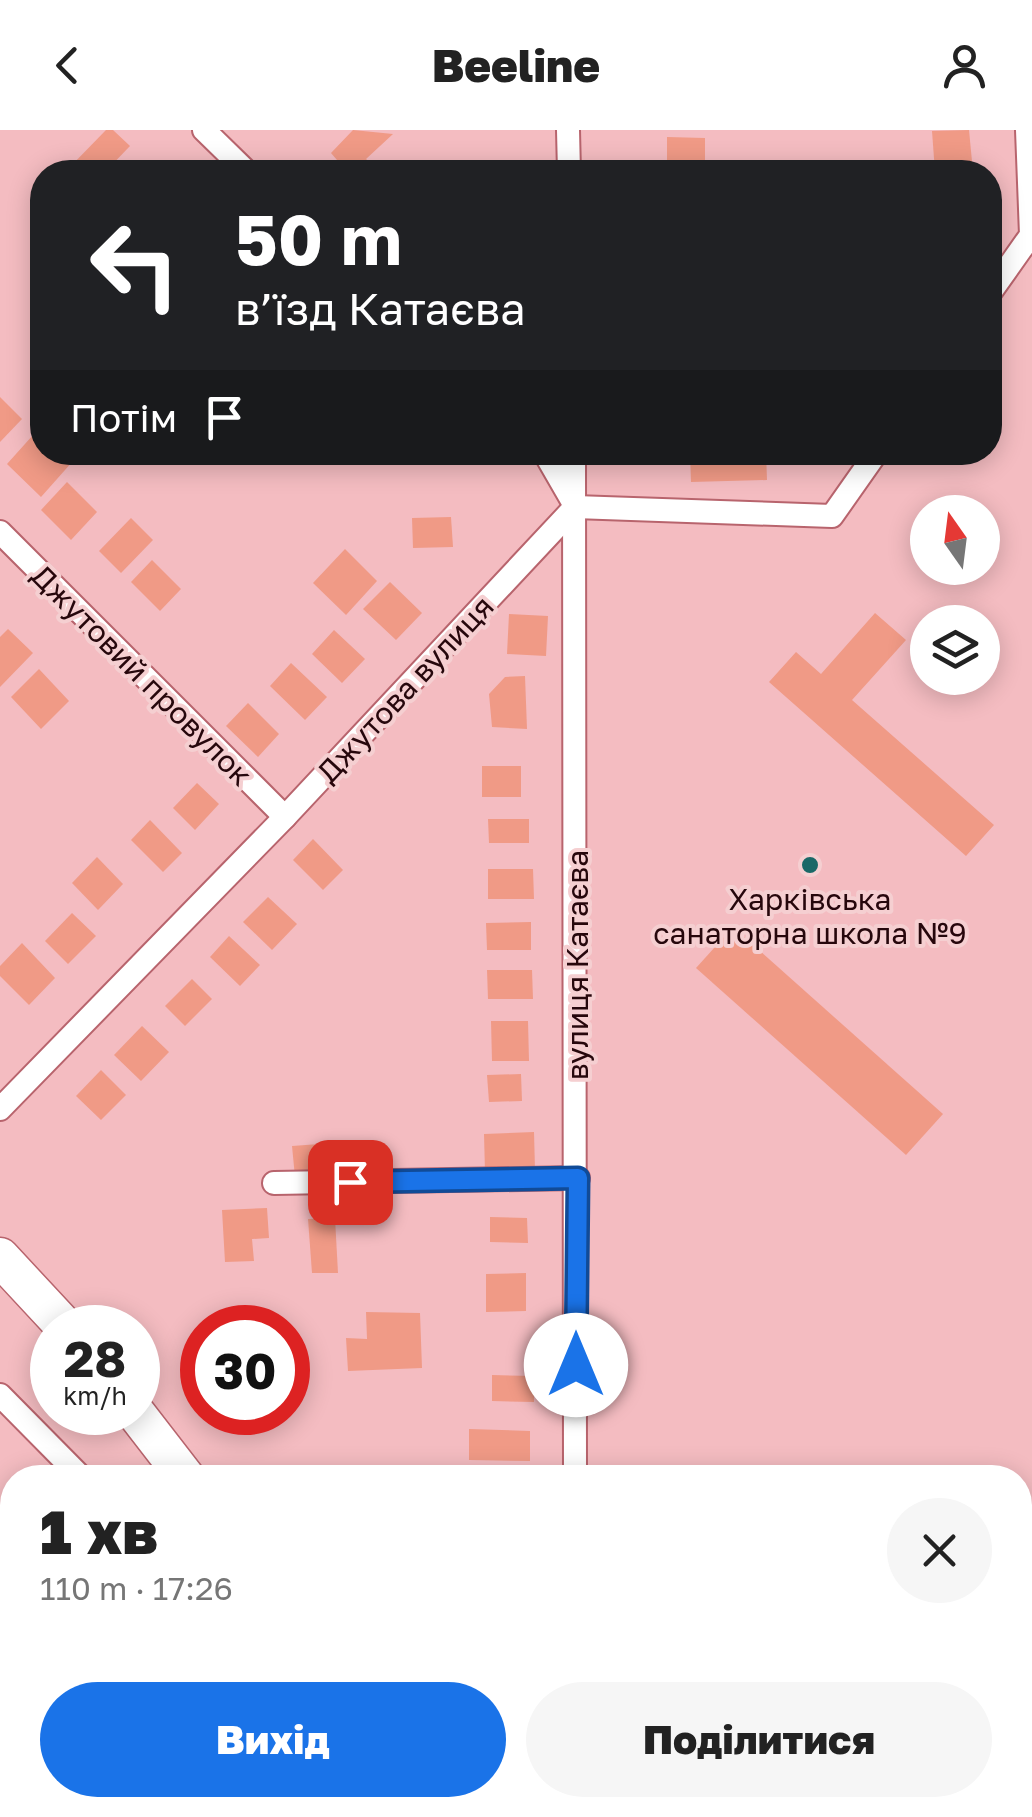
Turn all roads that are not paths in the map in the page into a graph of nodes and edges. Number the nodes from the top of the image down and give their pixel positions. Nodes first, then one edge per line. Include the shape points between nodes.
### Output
1 (204, 130) edge
2 (568, 130) edge
3 (1028, 130) edge
4 (235, 160) edge
5 (569, 160) edge
6 (1002, 276) edge
7 (551, 465) edge
8 (574, 465) edge
9 (868, 465) edge
10 (575, 507) junction
11 (0, 532) edge
12 (285, 817) junction
13 (0, 1109) edge
14 (578, 1178) junction
15 (274, 1183) dead end
16 (0, 1258) edge
17 (44, 1305) edge
18 (0, 1395) edge
19 (153, 1435) edge
20 (69, 1465) edge
21 (176, 1465) edge
22 (575, 1465) edge

1 - 4 street
2 - 5 street
3 - 6 street via 1031,235
7 - 10 street
8 - 10 street, вулиця Катаєва
9 - 10 street via 832,516
10 - 12 street, Джутова вулиця
10 - 14 street, вулиця Катаєва
11 - 12 street, Джутовий провулок
12 - 13 street, Джутова вулиця
14 - 15 street
14 - 22 street, вулиця Катаєва
16 - 17 highway
18 - 20 street
19 - 21 highway

